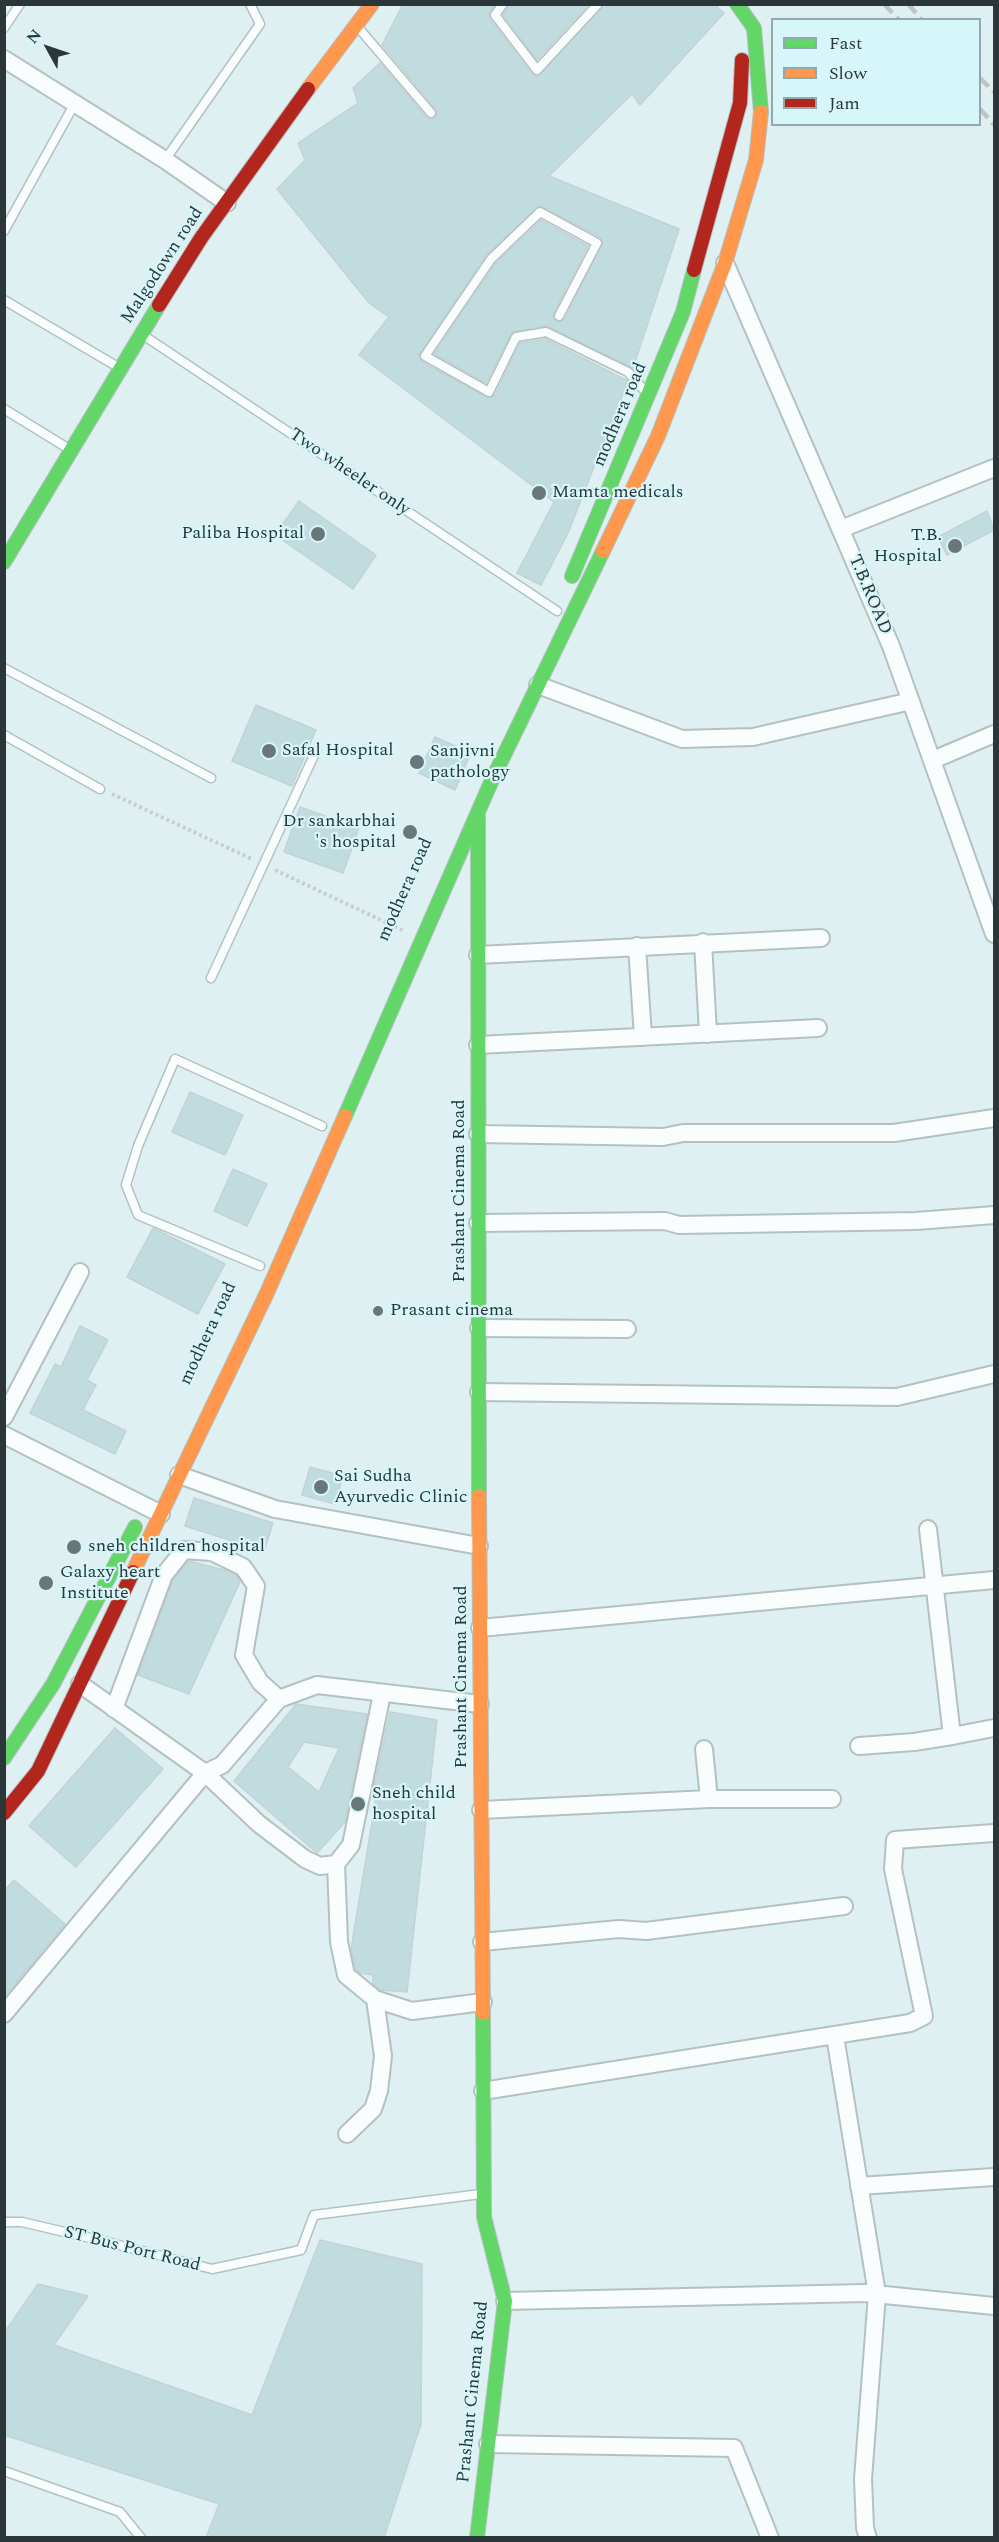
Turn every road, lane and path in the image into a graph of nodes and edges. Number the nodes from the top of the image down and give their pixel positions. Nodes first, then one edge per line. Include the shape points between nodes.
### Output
1 (20, 4) edge
2 (250, 4) edge
3 (372, 4) edge
4 (503, 4) edge
5 (598, 4) edge
6 (740, 10) edge
7 (355, 24) junction
8 (4, 28) edge
9 (4, 59) edge
10 (75, 103) junction
11 (431, 112) dead end
12 (165, 160) junction
13 (227, 203) junction
14 (4, 231) edge
15 (724, 263) junction
16 (4, 300) edge
17 (559, 316) dead end
18 (141, 333) junction
19 (120, 369) junction
20 (650, 396) junction
21 (4, 409) edge
22 (72, 451) junction
23 (994, 468) edge
24 (841, 529) junction
25 (4, 562) edge
26 (559, 606) joint
27 (4, 668) edge
28 (538, 685) junction
29 (911, 701) junction
30 (994, 734) edge
31 (4, 735) edge
32 (316, 751) dead end
33 (933, 760) junction
34 (211, 778) dead end
35 (100, 789) dead end
36 (478, 812) junction
37 (994, 934) edge
38 (821, 938) dead end
39 (703, 942) junction
40 (637, 946) junction
41 (478, 955) junction
42 (212, 978) dead end
43 (818, 1028) dead end
44 (708, 1034) junction
45 (643, 1037) junction
46 (478, 1045) junction
47 (994, 1118) edge
48 (322, 1126) dead end
49 (478, 1134) junction
50 (994, 1215) edge
51 (478, 1223) junction
52 (262, 1260) joint
53 (80, 1272) dead end
54 (252, 1283) dead end
55 (479, 1328) junction
56 (627, 1329) dead end
57 (994, 1374) edge
58 (478, 1392) junction
59 (4, 1417) edge
60 (4, 1435) edge
61 (180, 1475) junction
62 (152, 1506) junction
63 (928, 1529) dead end
64 (479, 1546) junction
65 (994, 1580) edge
66 (935, 1586) junction
67 (480, 1628) junction
68 (80, 1684) junction
69 (382, 1694) junction
70 (279, 1699) junction
71 (480, 1704) junction
72 (114, 1709) junction
73 (994, 1728) edge
74 (952, 1736) junction
75 (860, 1746) dead end
76 (705, 1749) dead end
77 (4, 1758) edge
78 (206, 1773) junction
79 (710, 1799) junction
80 (832, 1799) dead end
81 (481, 1810) junction
82 (4, 1813) edge
83 (994, 1833) edge
84 (336, 1864) junction
85 (844, 1906) dead end
86 (482, 1942) junction
87 (375, 1999) junction
88 (483, 2002) junction
89 (4, 2014) edge
90 (835, 2036) junction
91 (483, 2091) junction
92 (347, 2134) dead end
93 (994, 2177) edge
94 (860, 2186) junction
95 (484, 2194) junction
96 (4, 2222) edge
97 (877, 2294) junction
98 (505, 2301) junction
99 (994, 2306) edge
100 (488, 2444) junction
101 (4, 2471) edge
102 (141, 2538) edge
103 (477, 2538) edge
104 (770, 2538) edge
105 (868, 2538) edge

1 - 8 lane
2 - 12 lane via 260,24
3 - 7 main road, Malgodown road
4 - 5 lane via 495,15 537,70
6 - 15 main road via 754,28 761,114 756,160
6 - 20 main road, modhera road via 740,103 683,312
7 - 11 lane
7 - 13 main road, Malgodown road
9 - 10 street
10 - 12 street
10 - 14 lane
12 - 13 street
13 - 18 main road, Malgodown road
15 - 24 street, T.B.ROAD
15 - 28 main road via 658,436
16 - 19 lane
17 - 20 lane via 597,243 540,212 491,259 424,356 489,392 516,337 546,332 628,372
18 - 19 main road, Malgodown road
18 - 26 lane, Two wheeler only
19 - 22 main road, Malgodown road
20 - 26 main road, modhera road
21 - 22 lane
22 - 25 main road, Malgodown road
23 - 24 street
24 - 29 street, T.B.ROAD
27 - 34 lane
28 - 29 street via 682,739 753,737
28 - 36 main road
29 - 33 street, T.B.ROAD
30 - 33 street
31 - 35 lane
32 - 42 lane
33 - 37 street, T.B.ROAD
36 - 41 main road, Prashant Cinema Road
36 - 61 main road via 266,1295
38 - 39 street
39 - 40 street
39 - 44 street
40 - 41 street
40 - 45 street
41 - 46 main road, Prashant Cinema Road
43 - 44 street
44 - 45 street
45 - 46 street
46 - 49 main road, Prashant Cinema Road
47 - 49 street via 894,1133 683,1133 663,1137
48 - 52 lane via 175,1059 126,1185 138,1215
49 - 51 main road, Prashant Cinema Road
50 - 51 street via 916,1221 680,1225 665,1221
51 - 55 main road, Prashant Cinema Road
52 - 54 main road, modhera road
53 - 59 street
55 - 56 street
55 - 58 main road, Prashant Cinema Road
57 - 58 street via 897,1397
58 - 64 main road, Prashant Cinema Road
60 - 62 street
61 - 62 main road
61 - 64 street via 275,1509
62 - 68 main road
62 - 77 main road via 53,1684
63 - 66 street
64 - 67 main road, Prashant Cinema Road
65 - 66 street
66 - 67 street
66 - 74 street
67 - 71 main road, Prashant Cinema Road
68 - 72 street
68 - 82 main road via 38,1772
69 - 70 street via 317,1685
69 - 71 street
69 - 84 street via 351,1845
70 - 72 street via 260,1682 244,1655 256,1586 243,1568 212,1552 184,1550 164,1575
70 - 78 street via 222,1765
71 - 81 main road, Prashant Cinema Road
72 - 78 street
73 - 74 street
74 - 75 street
76 - 79 street
78 - 84 street via 259,1824 305,1858 320,1866
78 - 89 street
79 - 80 street
79 - 81 street
81 - 86 main road, Prashant Cinema Road
83 - 90 street via 895,1840 893,1869 924,2016 910,2023
84 - 87 street via 339,1942 346,1975
85 - 86 street via 646,1931 619,1929
86 - 88 main road, Prashant Cinema Road
87 - 88 street via 412,2011
87 - 92 street via 383,2056 379,2091 373,2109
88 - 91 main road, Prashant Cinema Road
90 - 91 street
90 - 94 street
91 - 95 main road, Prashant Cinema Road
93 - 94 street
94 - 97 street
95 - 96 lane, ST Bus Port Road via 314,2215 301,2250 212,2269 107,2242
95 - 98 main road, Prashant Cinema Road via 484,2217
97 - 98 street
97 - 99 street
97 - 105 street via 863,2479
98 - 100 main road, Prashant Cinema Road
100 - 103 main road, Prashant Cinema Road
100 - 104 street via 734,2448
101 - 102 lane via 120,2512

